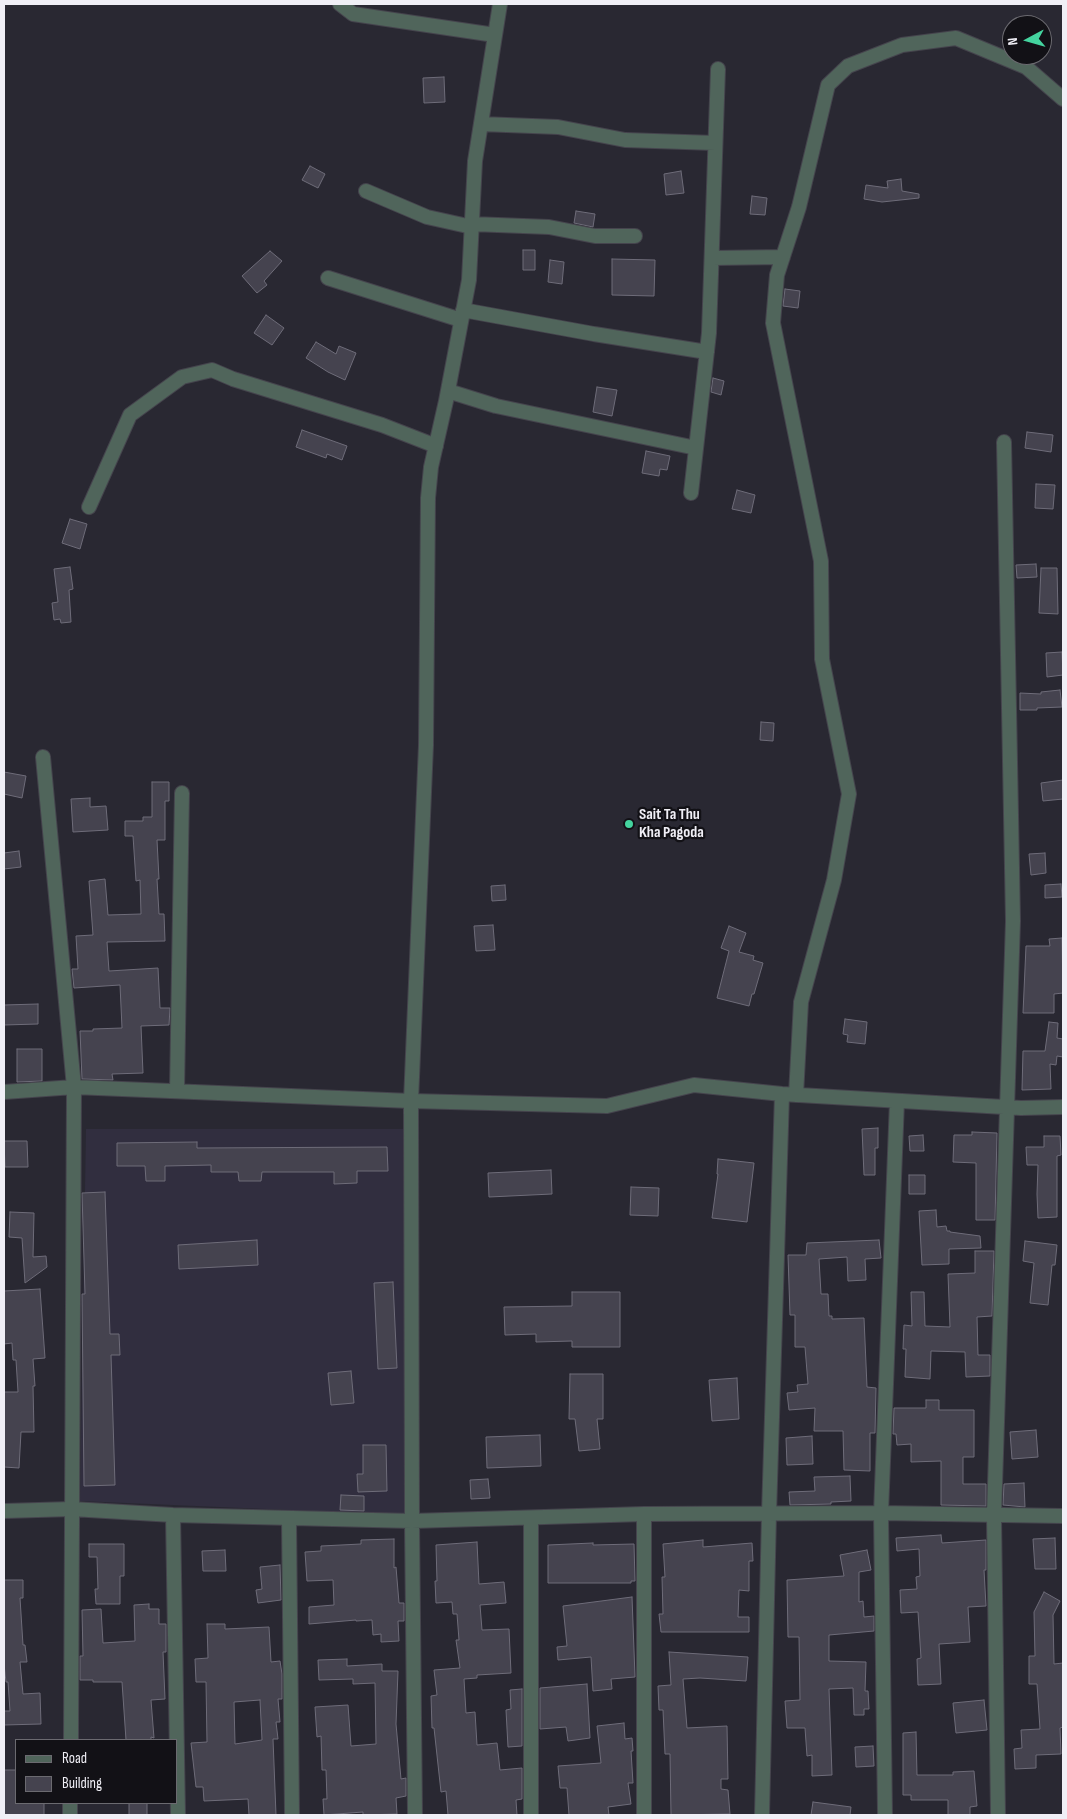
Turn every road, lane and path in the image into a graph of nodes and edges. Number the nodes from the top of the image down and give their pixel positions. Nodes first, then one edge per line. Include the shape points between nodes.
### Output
1 (340, 4) edge
2 (500, 4) edge
3 (495, 35) junction
4 (718, 69) dead end
5 (1063, 100) edge
6 (481, 124) junction
7 (715, 143) junction
8 (366, 191) dead end
9 (472, 225) junction
10 (635, 236) dead end
11 (783, 257) junction
12 (712, 258) junction
13 (328, 278) dead end
14 (462, 315) junction
15 (707, 352) junction
16 (448, 391) junction
17 (1004, 442) dead end
18 (436, 446) junction
19 (696, 448) junction
20 (691, 493) dead end
21 (89, 507) dead end
22 (43, 757) dead end
23 (182, 793) dead end
24 (74, 1087) junction
25 (177, 1091) junction
26 (4, 1092) edge
27 (782, 1094) junction
28 (796, 1095) junction
29 (411, 1101) junction
30 (898, 1101) junction
31 (1008, 1107) junction
32 (1063, 1107) edge
33 (72, 1509) junction
34 (4, 1510) edge
35 (881, 1513) junction
36 (644, 1514) junction
37 (769, 1514) junction
38 (173, 1515) junction
39 (994, 1516) junction
40 (1063, 1516) edge
41 (531, 1518) junction
42 (289, 1519) junction
43 (412, 1521) junction
44 (71, 1739) edge
45 (177, 1739) edge
46 (292, 1815) edge
47 (415, 1815) edge
48 (531, 1815) edge
49 (644, 1815) edge
50 (762, 1815) edge
51 (885, 1815) edge
52 (998, 1815) edge

1 - 3 street via 353,14
2 - 3 street
3 - 6 street
4 - 7 street
5 - 11 street via 1026,67 956,38 902,45 848,66 828,85
6 - 7 street via 558,127 625,140
6 - 9 street via 475,161
7 - 12 street
8 - 9 street via 427,217
9 - 10 street via 549,227 595,236
9 - 14 street via 469,280
11 - 12 street
11 - 28 street via 777,275 773,322 821,561 822,659 849,794 834,880 801,1002
12 - 15 street
13 - 14 street
14 - 15 street
14 - 16 street
15 - 19 street
16 - 18 street
16 - 19 street via 496,406
17 - 31 street via 1013,921
18 - 21 street via 212,370 182,376 130,414
18 - 29 street via 428,498 426,745
19 - 20 street
22 - 24 street
23 - 25 street
24 - 25 street
24 - 26 street
24 - 33 street
25 - 29 street
27 - 28 street
27 - 29 street via 694,1085 607,1106
27 - 37 street
28 - 30 street
29 - 43 street
30 - 31 street
30 - 35 street
31 - 32 street
31 - 39 street
33 - 34 street
33 - 38 street
33 - 44 street
35 - 37 street
35 - 39 street
35 - 51 street
36 - 37 street
36 - 41 street
36 - 49 street
37 - 50 street
38 - 42 street
38 - 45 street
39 - 40 street
39 - 52 street
41 - 43 street
41 - 48 street
42 - 43 street
42 - 46 street
43 - 47 street

